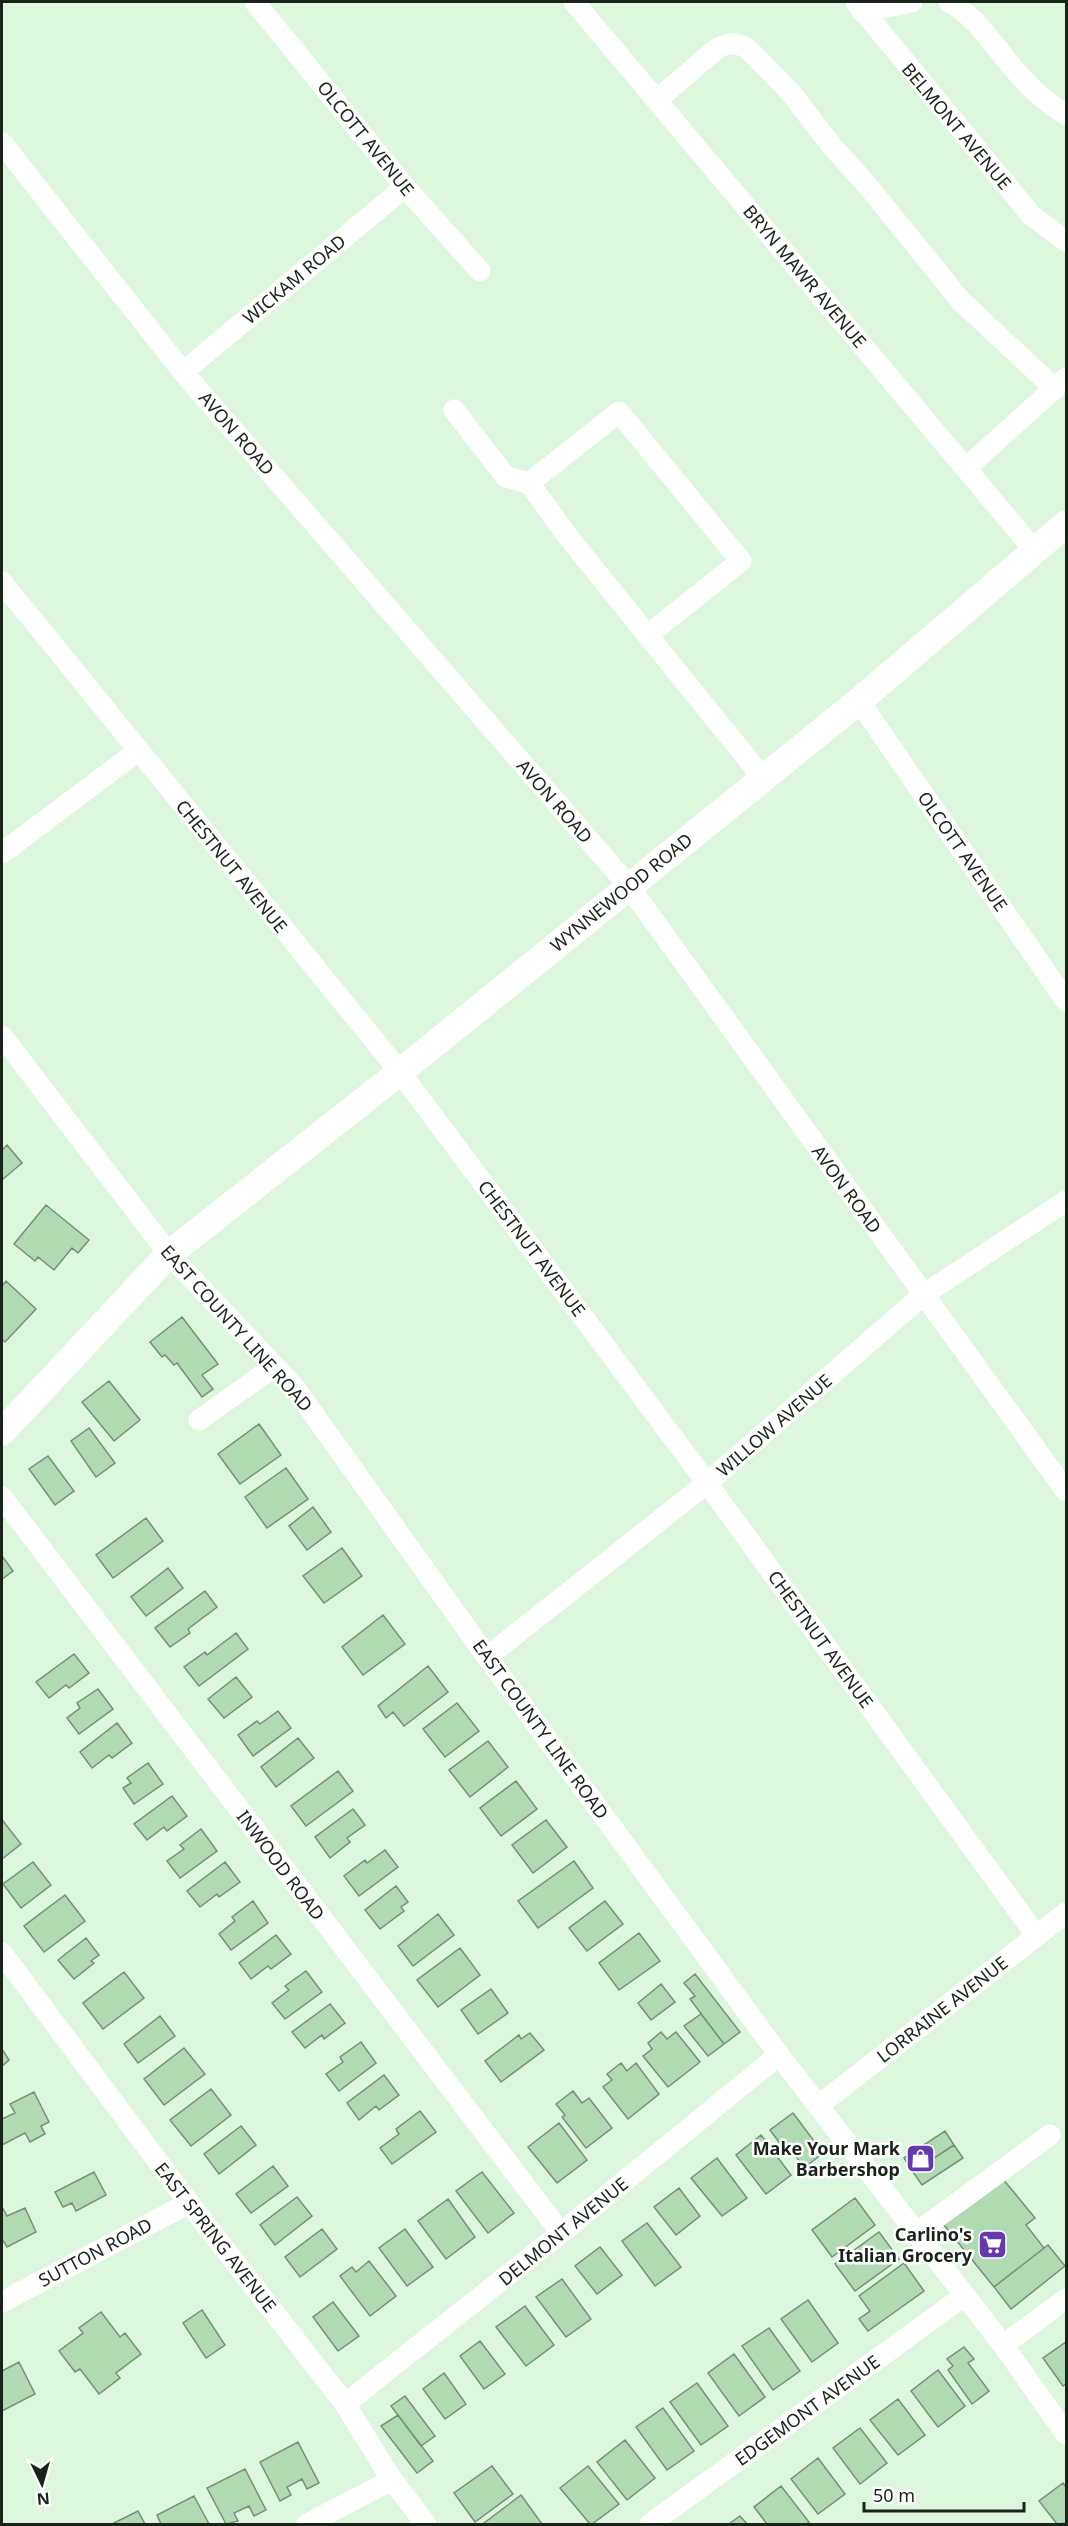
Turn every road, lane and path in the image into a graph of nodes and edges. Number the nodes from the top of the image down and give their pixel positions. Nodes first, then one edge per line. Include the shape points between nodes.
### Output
1 (255, 2) edge
2 (574, 2) edge
3 (912, 2) edge
4 (949, 2) edge
5 (859, 7) edge
6 (657, 100) junction
7 (1066, 115) edge
8 (2, 143) edge
9 (405, 186) junction
10 (1066, 241) edge
11 (480, 272) dead end
12 (183, 372) junction
13 (1061, 383) edge
14 (454, 410) dead end
15 (966, 468) junction
16 (529, 483) junction
17 (1066, 524) edge
18 (1035, 551) junction
19 (2, 582) edge
20 (649, 634) junction
21 (859, 701) junction
22 (138, 751) junction
23 (763, 778) junction
24 (2, 854) edge
25 (628, 885) junction
26 (1066, 1001) edge
27 (2, 1036) edge
28 (400, 1072) junction
29 (1066, 1201) edge
30 (169, 1254) junction
31 (923, 1295) junction
32 (274, 1367) junction
33 (199, 1420) dead end
34 (2, 1432) edge
35 (707, 1483) junction
36 (1066, 1491) edge
37 (2, 1497) edge
38 (487, 1657) junction
39 (1066, 1913) edge
40 (1036, 1935) junction
41 (2, 1953) edge
42 (779, 2055) junction
43 (818, 2106) junction
44 (1050, 2135) dead end
45 (189, 2202) junction
46 (561, 2233) junction
47 (916, 2233) junction
48 (964, 2296) junction
49 (1066, 2299) edge
50 (2, 2302) edge
51 (1003, 2345) junction
52 (345, 2404) junction
53 (1066, 2434) edge
54 (392, 2480) junction
55 (307, 2524) edge
56 (426, 2524) edge
57 (650, 2524) edge

1 - 9 street, OLCOTT AVENUE
2 - 6 street, BRYN MAWR AVENUE
3 - 5 street
4 - 7 street via 964,13 1022,79
5 - 10 street, BELMONT AVENUE via 1031,215
6 - 13 street via 715,50 726,44 748,49 791,93 961,301
6 - 15 street, BRYN MAWR AVENUE
8 - 12 street, AVON ROAD
9 - 11 street, OLCOTT AVENUE
9 - 12 street, WICKAM ROAD
12 - 25 street, AVON ROAD
13 - 15 street
14 - 16 street via 506,477
15 - 18 street, BRYN MAWR AVENUE
16 - 20 street
16 - 20 street via 619,412 741,561
17 - 18 main road, WYNNEWOOD ROAD
18 - 21 main road, WYNNEWOOD ROAD
19 - 22 street, CHESTNUT AVENUE
20 - 23 street
21 - 23 main road, WYNNEWOOD ROAD
21 - 26 street, OLCOTT AVENUE
22 - 24 street
22 - 28 street, CHESTNUT AVENUE
23 - 25 main road, WYNNEWOOD ROAD
25 - 28 main road, WYNNEWOOD ROAD
25 - 31 street, AVON ROAD
27 - 30 street, EAST COUNTY LINE ROAD
28 - 30 main road, WYNNEWOOD ROAD
28 - 35 street, CHESTNUT AVENUE
29 - 31 street, WILLOW AVENUE
30 - 32 street, EAST COUNTY LINE ROAD
30 - 34 main road, WYNNEWOOD ROAD
31 - 35 street, WILLOW AVENUE
31 - 36 street, AVON ROAD
32 - 33 street
32 - 38 street, EAST COUNTY LINE ROAD via 295,1388
35 - 38 street, WILLOW AVENUE
35 - 40 street, CHESTNUT AVENUE
37 - 46 street, INWOOD ROAD
38 - 42 street, EAST COUNTY LINE ROAD
39 - 40 street, LORRAINE AVENUE
40 - 43 street, LORRAINE AVENUE
41 - 45 street, EAST SPRING AVENUE
42 - 43 street, EAST COUNTY LINE ROAD
42 - 46 street, DELMONT AVENUE
43 - 47 street, EAST COUNTY LINE ROAD
44 - 47 street
45 - 50 street, SUTTON ROAD
45 - 52 street, EAST SPRING AVENUE
46 - 52 street, DELMONT AVENUE
47 - 48 street, EAST COUNTY LINE ROAD
48 - 51 street, EAST COUNTY LINE ROAD
48 - 57 street, EDGEMONT AVENUE
49 - 51 street
51 - 53 street, EAST COUNTY LINE ROAD
52 - 54 street, EAST SPRING AVENUE
54 - 55 street
54 - 56 street, EAST SPRING AVENUE

